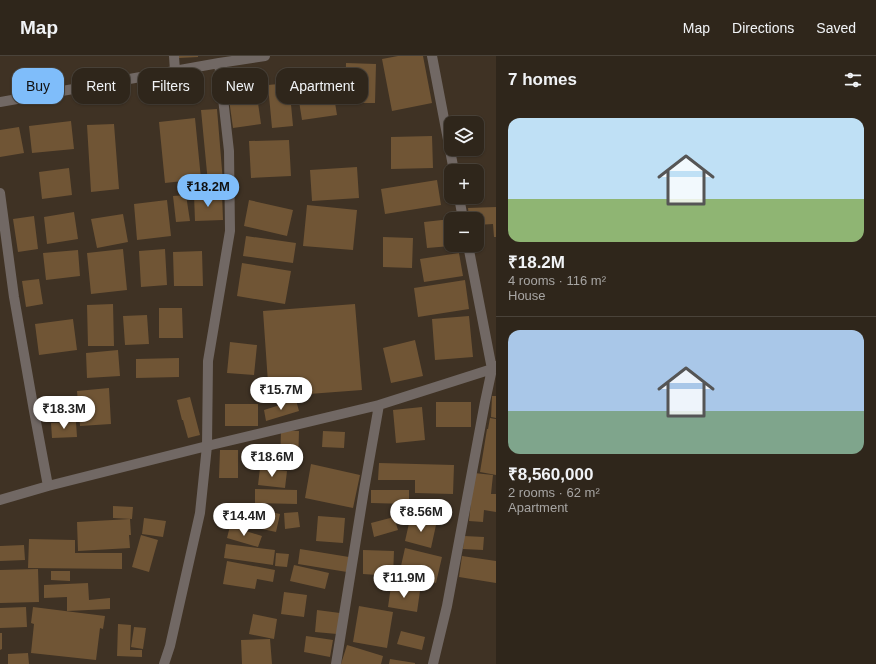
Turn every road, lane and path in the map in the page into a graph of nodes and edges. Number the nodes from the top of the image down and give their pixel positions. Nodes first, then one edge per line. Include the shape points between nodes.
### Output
1 (174, 56) edge
2 (265, 56) edge
3 (432, 56) edge
4 (219, 63) junction
5 (175, 68) edge
6 (192, 68) edge
7 (138, 78) edge
8 (0, 102) edge
9 (453, 164) edge
10 (0, 193) edge
11 (469, 252) edge
12 (494, 367) edge
13 (379, 405) junction
14 (207, 446) junction
15 (48, 486) junction
16 (0, 500) edge
17 (164, 664) edge
18 (336, 664) edge
19 (433, 664) edge

1 - 5 street
2 - 4 street
3 - 9 street
4 - 6 street
4 - 14 street via 229,151 230,231 208,361
7 - 8 street
10 - 15 street via 14,297
11 - 12 street
12 - 13 street
12 - 19 street via 483,410 447,606
13 - 14 street
13 - 18 street
14 - 15 street
14 - 17 street via 200,513
15 - 16 street

